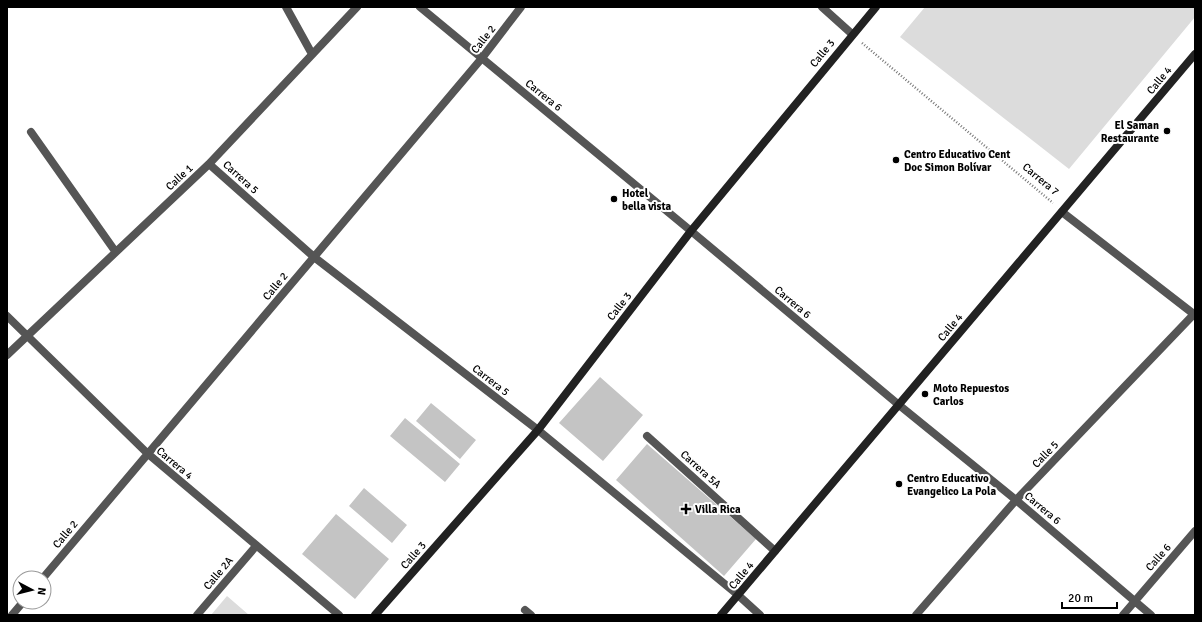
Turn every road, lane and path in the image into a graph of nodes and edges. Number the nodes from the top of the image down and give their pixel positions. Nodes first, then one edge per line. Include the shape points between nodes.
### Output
1 (286, 7) edge
2 (357, 7) edge
3 (420, 7) edge
4 (521, 7) edge
5 (822, 7) edge
6 (876, 7) edge
7 (852, 34) junction
8 (312, 54) junction
9 (1195, 54) edge
10 (482, 58) junction
11 (31, 132) dead end
12 (209, 164) junction
13 (1062, 212) junction
14 (691, 231) junction
15 (115, 251) junction
16 (314, 257) junction
17 (1195, 314) edge
18 (7, 316) edge
19 (27, 336) junction
20 (7, 355) edge
21 (899, 405) junction
22 (538, 430) junction
23 (647, 436) dead end
24 (147, 453) junction
25 (1016, 500) junction
26 (1195, 531) edge
27 (256, 546) junction
28 (776, 551) junction
29 (50, 570) edge
30 (738, 595) junction
31 (1135, 600) junction
32 (197, 615) edge
33 (339, 615) edge
34 (375, 615) edge
35 (722, 615) edge
36 (760, 615) edge
37 (916, 615) edge
38 (1123, 615) edge
39 (1151, 615) edge

1 - 8 street
2 - 8 street, Calle 1
3 - 10 street, Carrera 6
4 - 10 street, Calle 2
5 - 7 street
6 - 7 street, Calle 3
7 - 13 path, Carrera 7
7 - 14 street, Calle 3
8 - 12 street, Calle 1
9 - 13 street, Calle 4
10 - 14 street, Carrera 6
10 - 16 street, Calle 2
11 - 15 street
12 - 15 street, Calle 1
12 - 16 street, Carrera 5
13 - 17 street, Carrera 7
13 - 21 street, Calle 4
14 - 21 street, Carrera 6
14 - 22 street, Calle 3
15 - 19 street, Calle 1
16 - 22 street, Carrera 5
16 - 24 street, Calle 2
17 - 25 street, Calle 5
18 - 19 street, Carrera 4
19 - 20 street, Calle 1
19 - 24 street, Carrera 4
21 - 25 street, Carrera 6
21 - 28 street, Calle 4
22 - 30 street, Carrera 5
22 - 34 street, Calle 3
23 - 28 street, Carrera 5A
24 - 27 street, Carrera 4
24 - 29 street, Calle 2
25 - 31 street, Carrera 6
25 - 37 street, Calle 5
26 - 31 street, Calle 6
27 - 32 street, Calle 2A
27 - 33 street, Carrera 4
28 - 30 street, Calle 4
30 - 35 street, Calle 4
30 - 36 street, Carrera 5
31 - 38 street, Calle 6
31 - 39 street, Carrera 6

